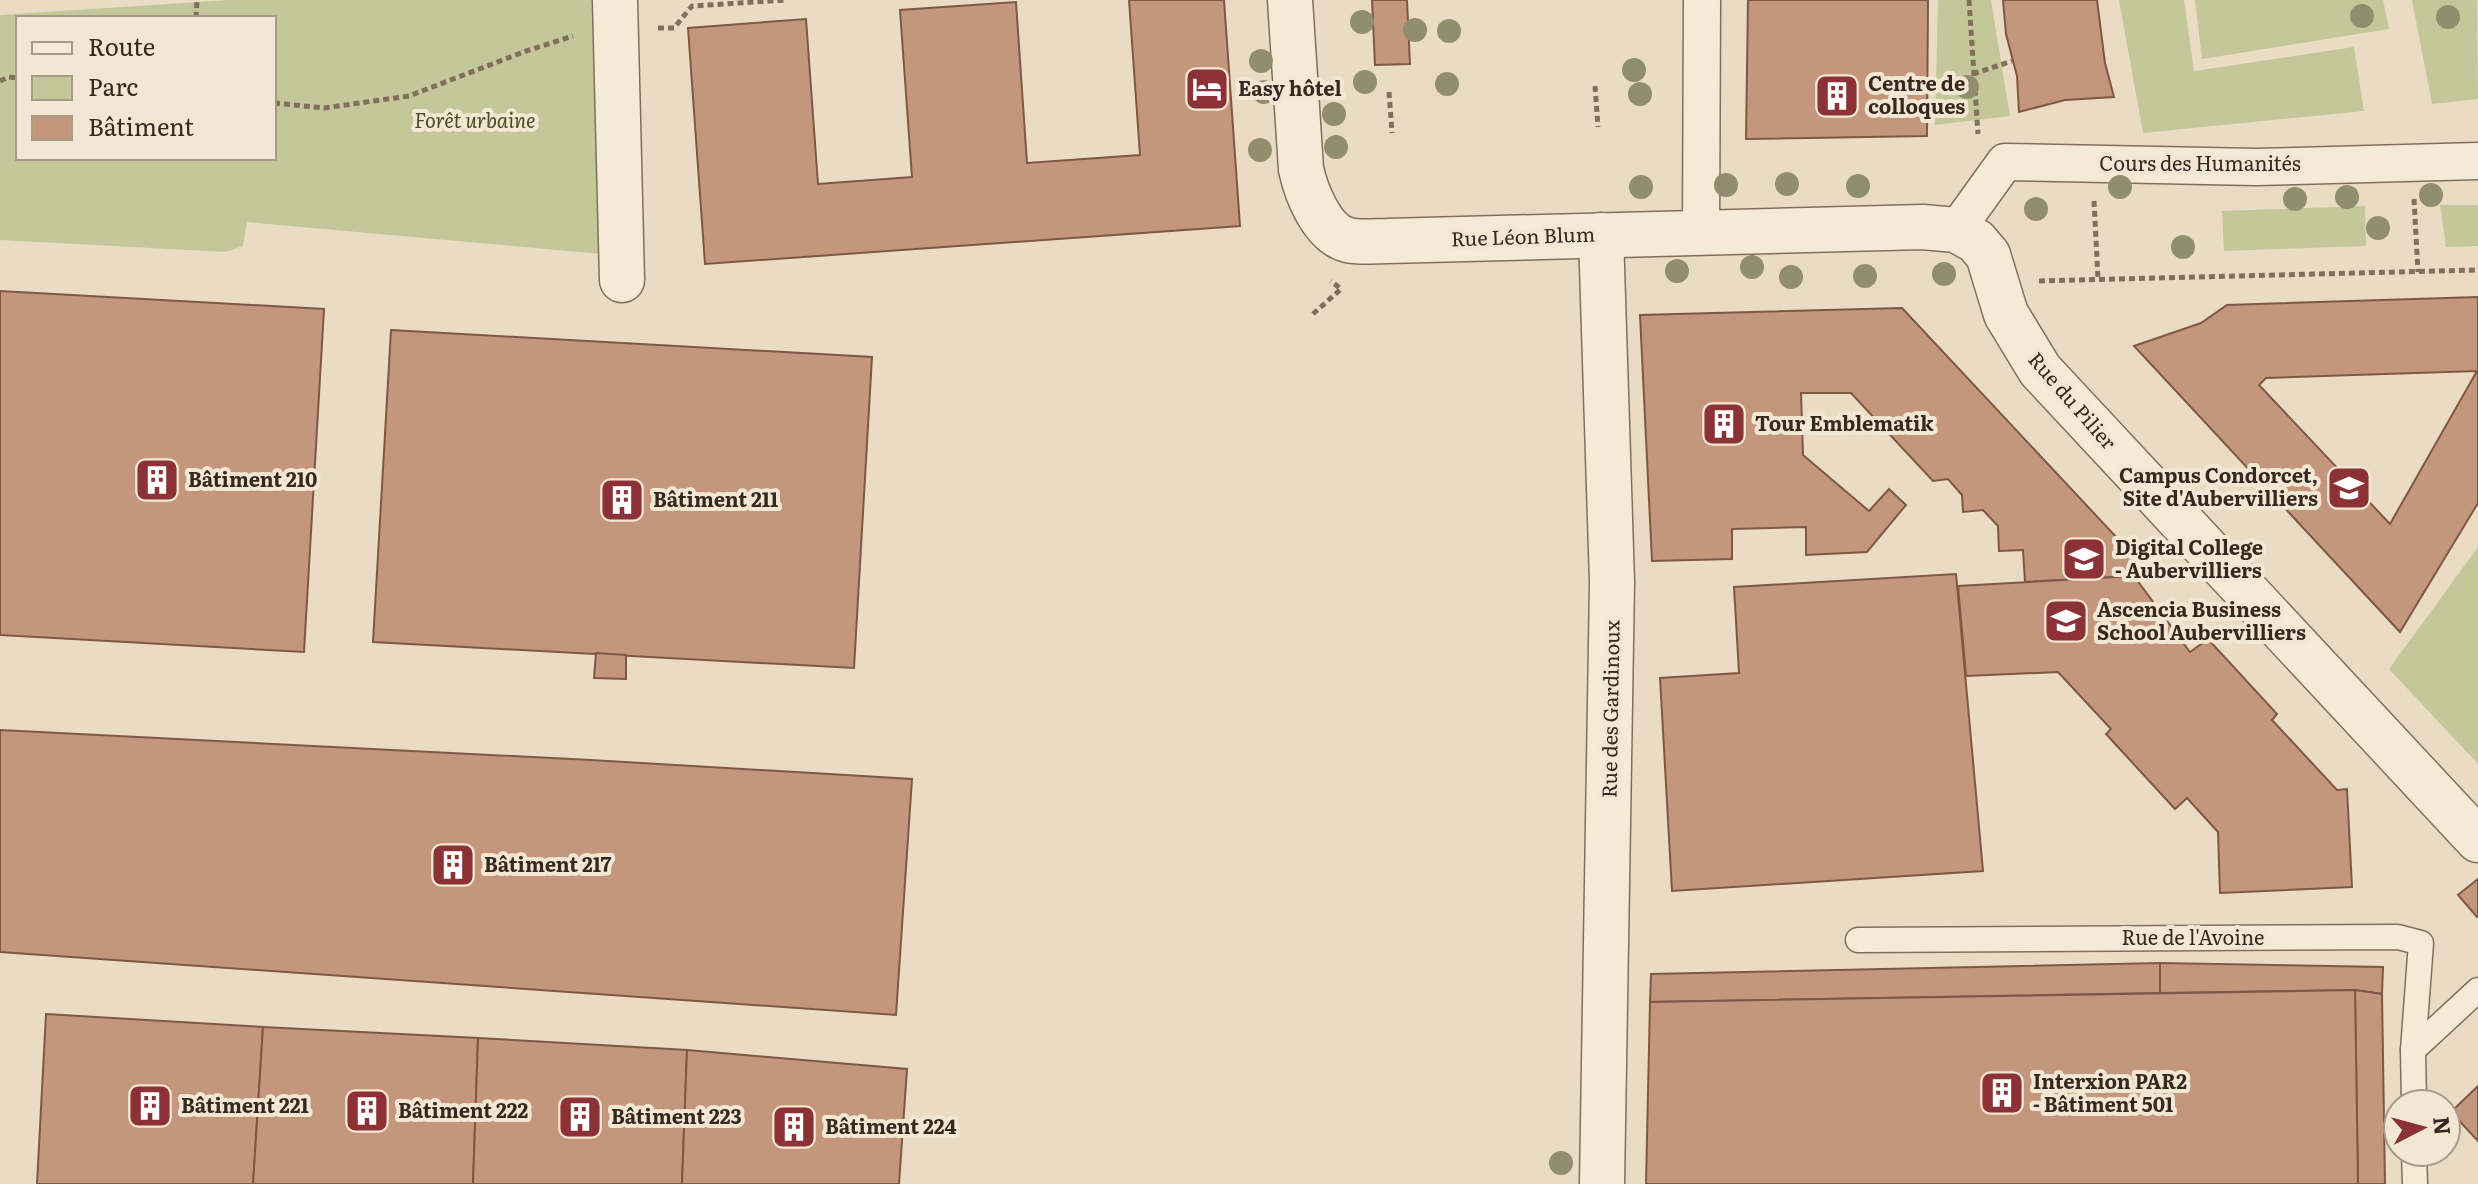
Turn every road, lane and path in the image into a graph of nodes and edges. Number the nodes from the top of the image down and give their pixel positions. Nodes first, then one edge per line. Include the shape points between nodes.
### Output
1 (787, 0) edge
2 (1290, 0) edge
3 (1702, 0) edge
4 (1969, 0) edge
5 (615, 14) edge
6 (2012, 61) dead end
7 (1973, 74) junction
8 (1595, 86) dead end
9 (1389, 92) dead end
10 (276, 103) edge
11 (1598, 127) dead end
12 (1392, 133) dead end
13 (1978, 135) dead end
14 (2478, 161) edge
15 (2412, 162) junction
16 (2093, 164) junction
17 (1956, 230) junction
18 (1701, 232) junction
19 (1601, 235) junction
20 (2478, 270) edge
21 (2418, 272) junction
22 (2098, 279) junction
23 (622, 280) dead end
24 (1999, 290) junction
25 (2478, 840) edge
26 (1858, 940) dead end
27 (2478, 990) edge
28 (2413, 1050) junction
29 (2414, 1088) edge
30 (1602, 1184) edge

1 - 5 path via 692,6 674,28
2 - 19 street, Rue Léon Blum via 1301,169 1322,220 1345,240
3 - 18 street
4 - 7 path
5 - 10 path via 596,29 409,96 324,108
5 - 23 street
6 - 7 path
7 - 13 path
8 - 11 path
9 - 12 path
14 - 15 street, Cours des Humanités
15 - 16 street, Cours des Humanités via 2256,167
15 - 21 path
16 - 17 street, Cours des Humanités via 2005,162
16 - 22 path
17 - 18 street, Rue Léon Blum
17 - 24 street, Rue du Pilier via 1988,255
18 - 19 street, Rue Léon Blum
19 - 30 street, Rue des Gardinoux via 1612,582
20 - 21 path
21 - 22 path
22 - 24 path via 2034,282
24 - 25 street, Rue du Pilier via 2016,334 2040,370
26 - 28 lane, Rue de l'Avoine via 2398,937 2421,943
27 - 28 lane
28 - 29 lane

